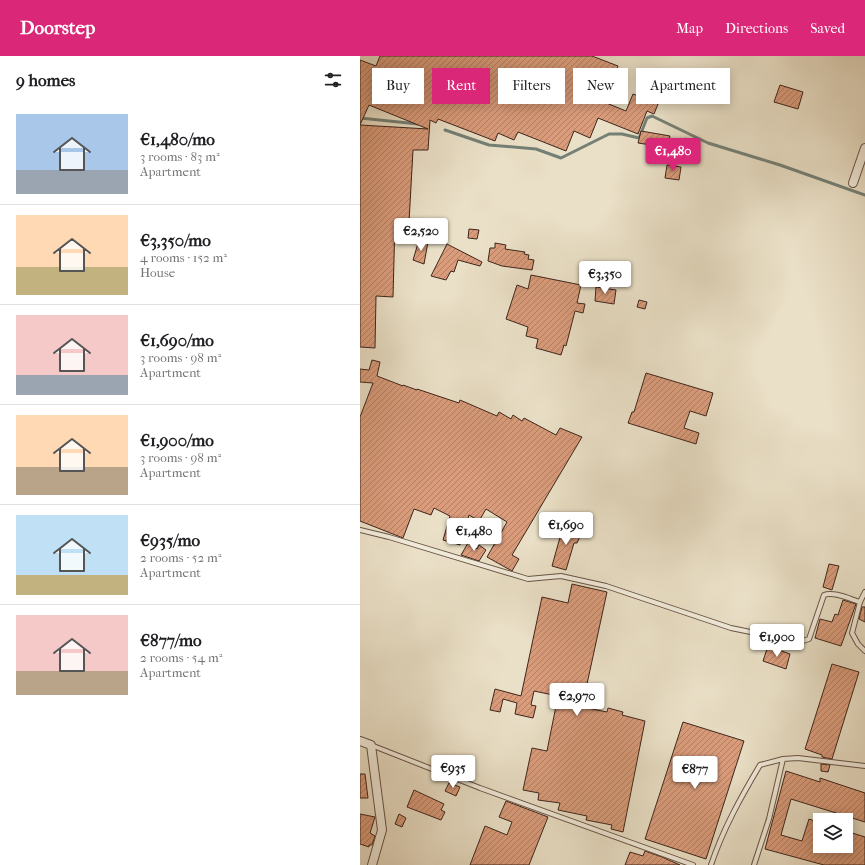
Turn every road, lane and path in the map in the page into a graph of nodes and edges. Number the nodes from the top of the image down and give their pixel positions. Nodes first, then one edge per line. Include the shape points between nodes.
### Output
1 (865, 148) edge
2 (853, 183) dead end
3 (360, 530) edge
4 (865, 592) edge
5 (860, 602) junction
6 (865, 651) edge
7 (360, 741) edge
8 (371, 745) junction
9 (783, 759) junction
10 (865, 766) edge
11 (372, 865) edge
12 (693, 865) edge
13 (711, 865) edge
14 (754, 865) edge

1 - 2 street
3 - 5 lane via 528,579 561,576 606,586 731,628 800,642 809,639 824,595 827,593
4 - 5 lane
5 - 6 lane via 852,633
7 - 8 street
8 - 11 street via 382,830
8 - 12 lane via 480,788
9 - 10 lane via 798,758
9 - 13 lane via 760,765 739,800
9 - 14 lane via 769,819

